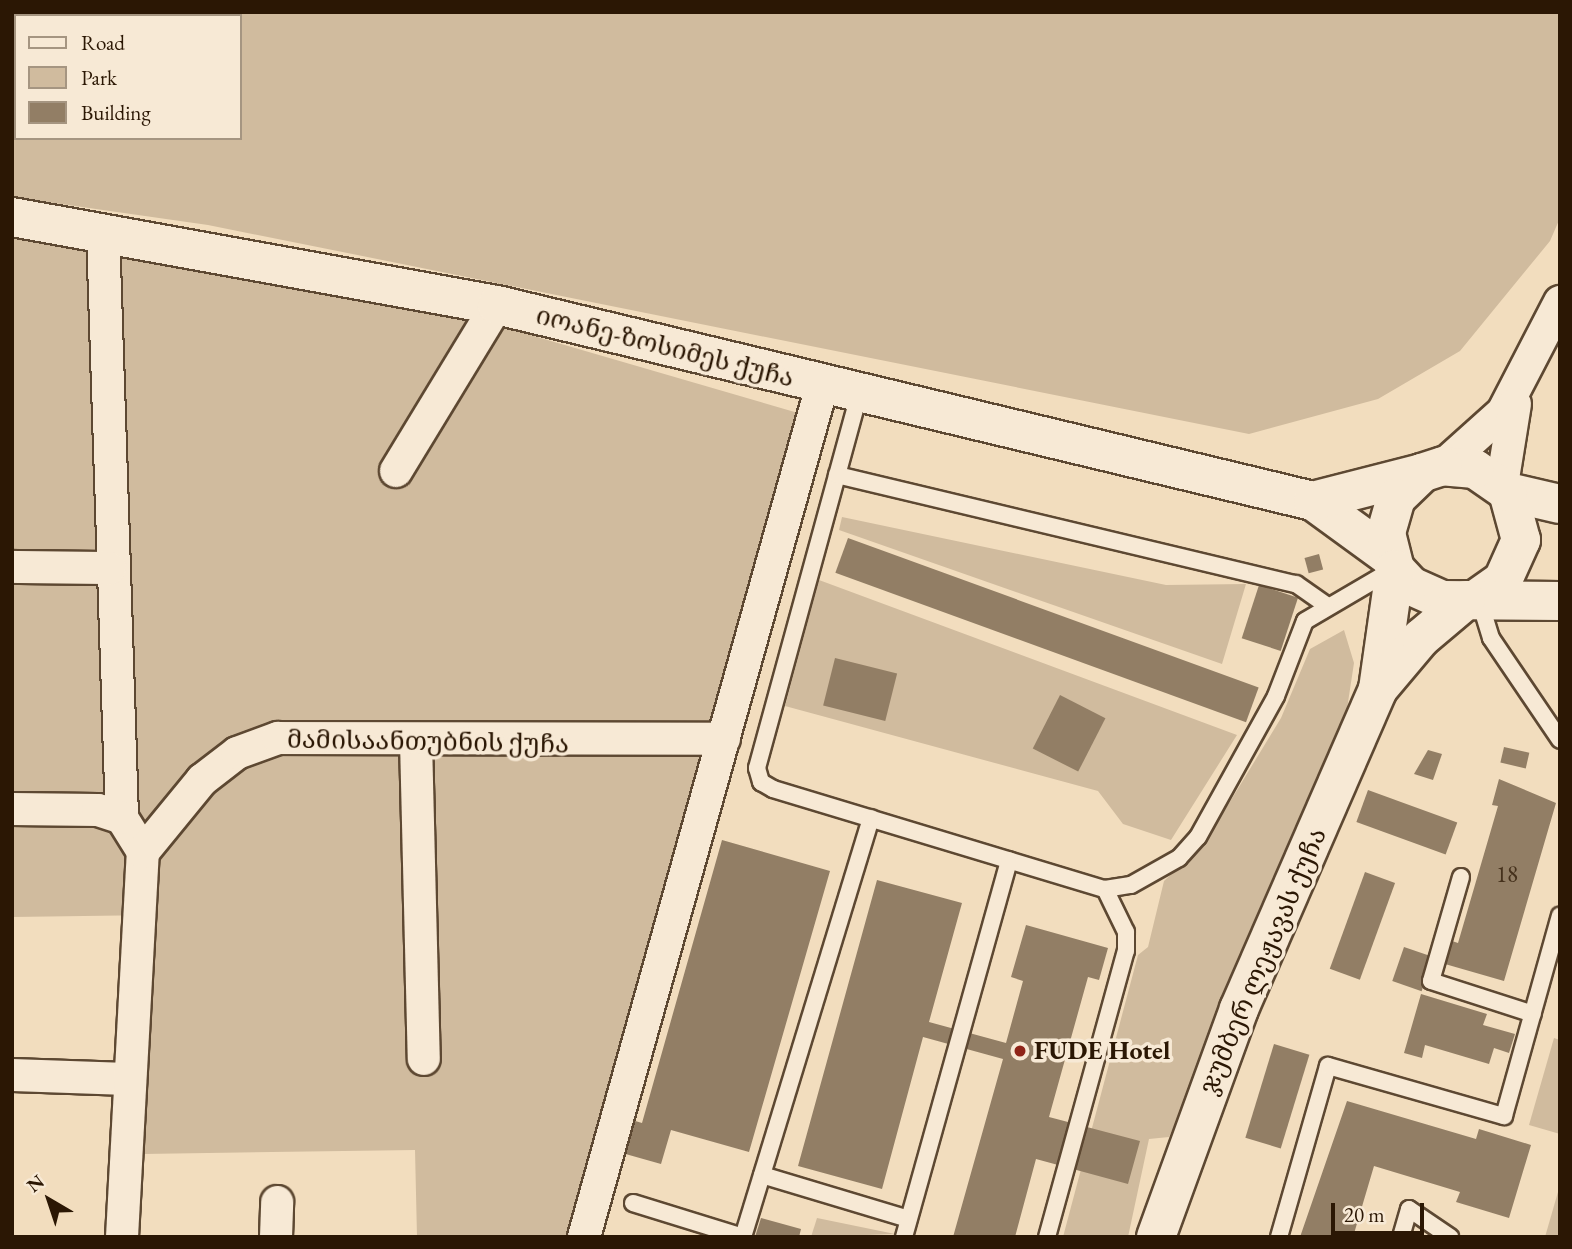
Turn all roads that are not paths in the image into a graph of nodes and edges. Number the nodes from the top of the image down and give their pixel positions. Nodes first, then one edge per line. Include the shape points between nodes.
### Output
1 (12, 217) edge
2 (103, 232) junction
3 (1560, 302) edge
4 (497, 305) junction
5 (1524, 376) junction
6 (822, 386) junction
7 (859, 395) junction
8 (1433, 470) junction
9 (396, 471) dead end
10 (837, 475) junction
11 (1505, 489) junction
12 (1313, 501) junction
13 (1560, 504) edge
14 (1393, 563) junction
15 (12, 567) edge
16 (110, 568) junction
17 (1473, 598) junction
18 (1560, 601) edge
19 (1325, 604) junction
20 (1378, 689) junction
21 (724, 739) junction
22 (1560, 740) edge
23 (416, 741) junction
24 (12, 808) edge
25 (122, 818) junction
26 (871, 818) junction
27 (144, 852) junction
28 (1009, 860) junction
29 (1461, 877) dead end
30 (1105, 889) junction
31 (1560, 916) edge
32 (1533, 1014) junction
33 (424, 1059) dead end
34 (12, 1075) edge
35 (126, 1079) junction
36 (762, 1175) junction
37 (276, 1202) dead end
38 (633, 1203) dead end
39 (909, 1219) junction
40 (122, 1237) edge
41 (276, 1237) edge
42 (584, 1237) edge
43 (904, 1237) edge
44 (1047, 1237) edge
45 (1156, 1237) edge
46 (1279, 1237) edge
47 (1401, 1237) edge
48 (1450, 1237) edge

1 - 2 street, იოანე-ზოსიმეს ქუჩა
2 - 4 street, იოანე-ზოსიმეს ქუჩა
2 - 16 street
3 - 5 street
4 - 6 street, იოანე-ზოსიმეს ქუჩა
4 - 9 street
5 - 8 street via 1483,437
5 - 11 street
6 - 7 street, იოანე-ზოსიმეს ქუჩა
6 - 21 street
7 - 10 lane
7 - 12 street, იოანე-ზოსიმეს ქუჩა
8 - 11 street via 1475,469
8 - 12 street, იოანე-ზოსიმეს ქუჩა
8 - 14 street via 1396,498 1389,515
10 - 19 lane via 1296,584
10 - 26 lane via 757,768 761,782 773,789
11 - 13 street
11 - 17 street via 1520,518 1518,551 1503,580
12 - 14 street, იოანე-ზოსიმეს ქუჩა
14 - 17 street via 1421,593
14 - 19 lane
14 - 20 street, ჯუმბერ ლეჟავას ქუჩა
15 - 16 street
16 - 25 street
17 - 18 street
17 - 20 street, ჯუმბერ ლეჟავას ქუჩა via 1421,638
17 - 22 lane via 1491,638
19 - 30 lane via 1305,621 1276,696 1198,837 1158,873
20 - 45 street, ჯუმბერ ლეჟავას ქუჩა via 1239,1009
21 - 23 street, მამისაანთუბნის ქუჩა
21 - 42 street
23 - 27 street, მამისაანთუბნის ქუჩა via 278,738 237,753 172,811
23 - 33 street
24 - 25 street via 98,810
25 - 27 street
26 - 28 lane
26 - 36 lane
27 - 35 street, მამისაანთუბნის ქუჩა
28 - 30 lane
28 - 39 lane
29 - 32 lane via 1431,981
30 - 44 lane via 1126,932 1126,951
31 - 32 lane
32 - 46 lane via 1504,1116 1328,1066
34 - 35 street
35 - 40 street, მამისაანთუბნის ქუჩა
36 - 38 lane via 743,1237
36 - 39 lane
37 - 41 street
39 - 43 lane
47 - 48 lane via 1409,1209

